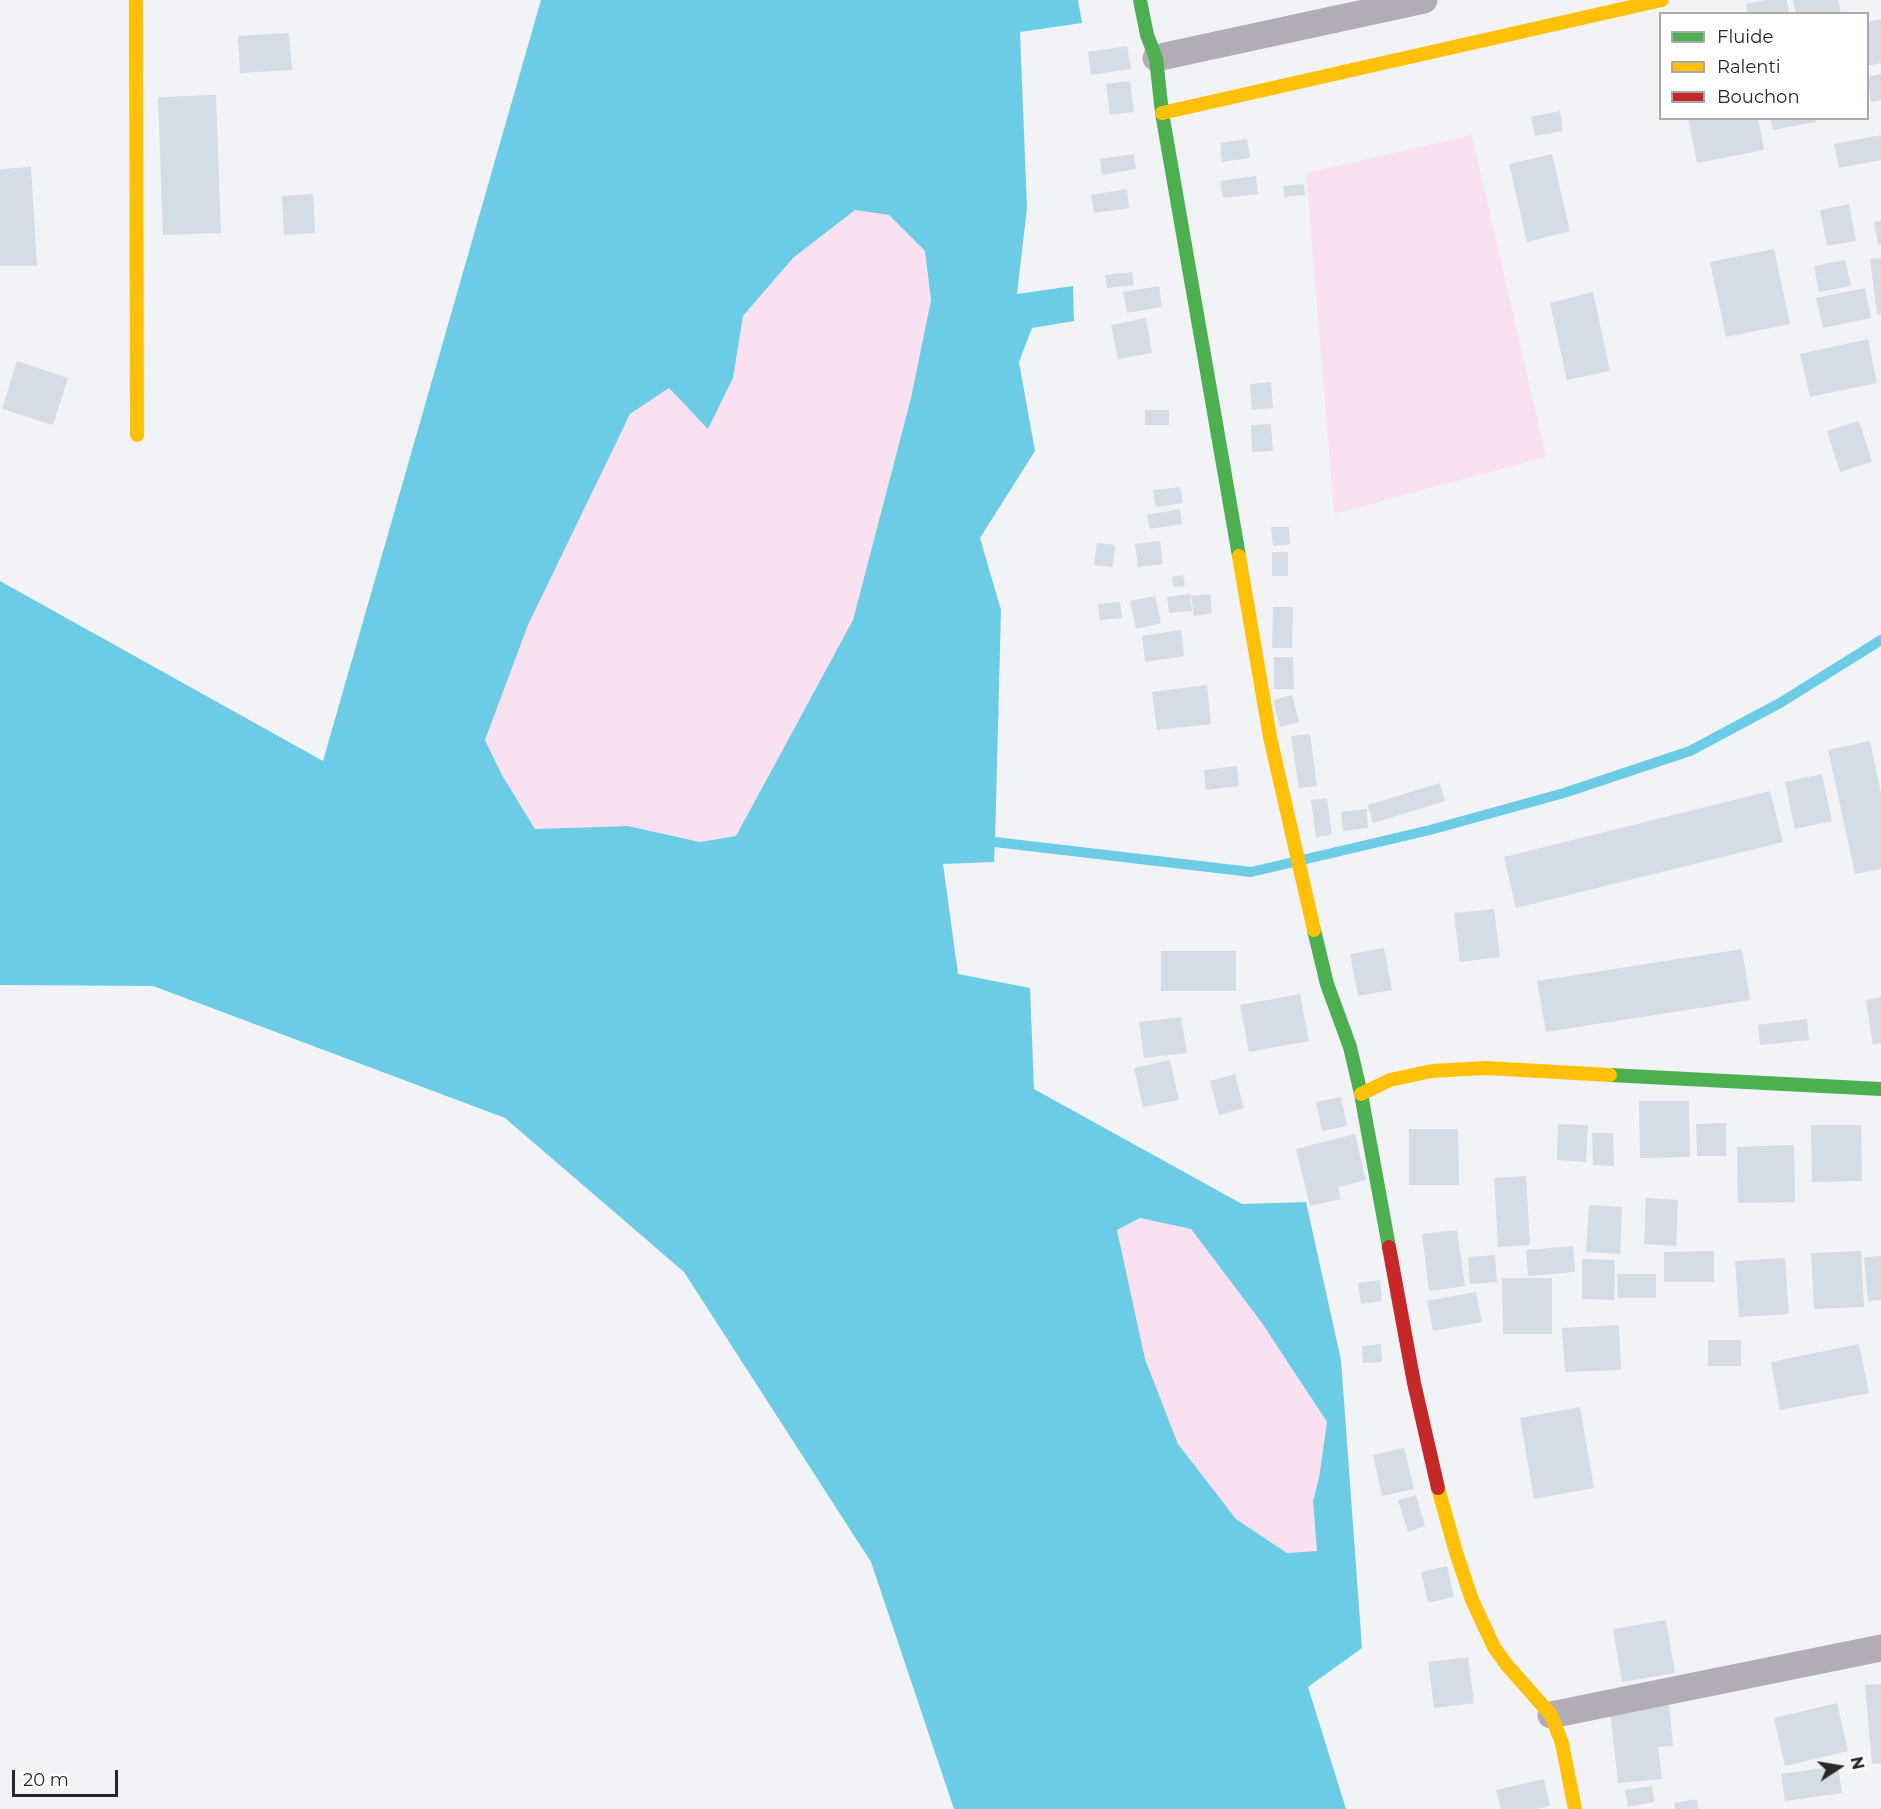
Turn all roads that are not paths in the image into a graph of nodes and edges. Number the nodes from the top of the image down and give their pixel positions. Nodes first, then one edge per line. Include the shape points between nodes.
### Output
1 (136, 0) edge
2 (1140, 0) edge
3 (1424, 0) edge
4 (1662, 0) edge
5 (1156, 58) junction
6 (1162, 113) junction
7 (136, 435) dead end
8 (1881, 1089) edge
9 (1361, 1095) junction
10 (1881, 1648) edge
11 (1551, 1715) junction
12 (1575, 1809) edge

1 - 7 street
2 - 5 street
3 - 5 street
4 - 6 street
5 - 6 street
6 - 9 street via 1270,737 1327,984 1350,1047
8 - 9 street via 1486,1068 1432,1071 1390,1080
9 - 11 street via 1414,1383 1456,1552 1494,1647
10 - 11 street
11 - 12 street via 1562,1743

